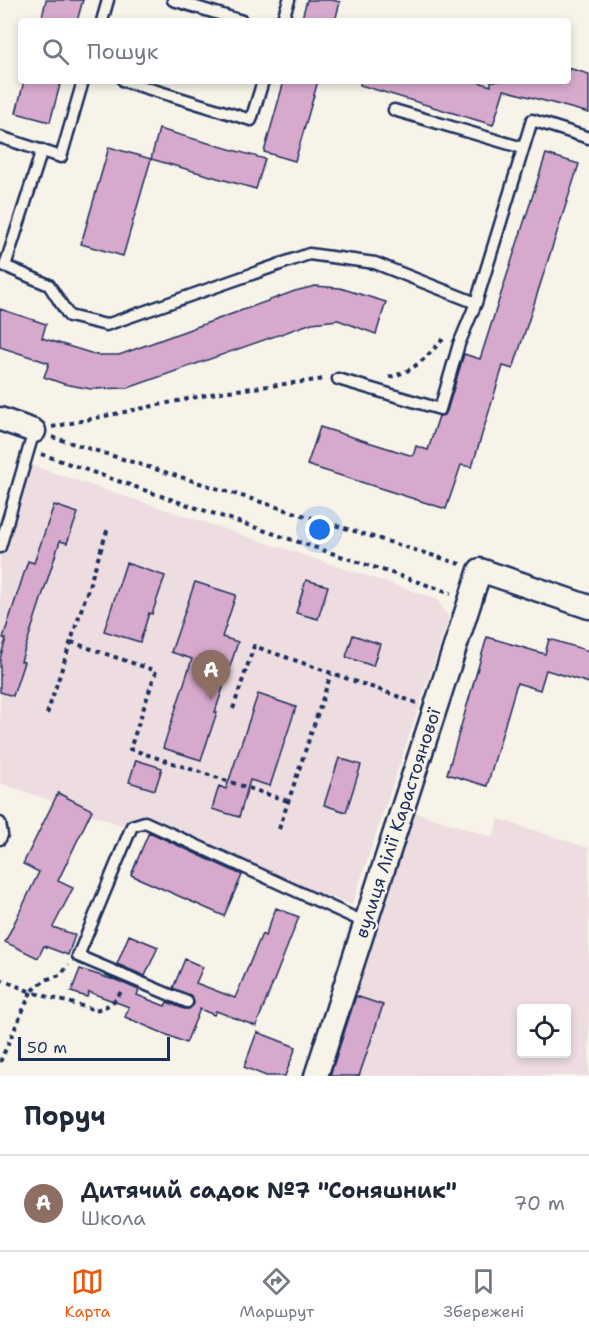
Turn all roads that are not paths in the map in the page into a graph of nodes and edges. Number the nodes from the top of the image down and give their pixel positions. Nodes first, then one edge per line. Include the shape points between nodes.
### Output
1 (108, 0) edge
2 (173, 0) edge
3 (289, 0) edge
4 (103, 18) edge
5 (232, 18) edge
6 (283, 18) edge
7 (82, 84) edge
8 (134, 84) edge
9 (262, 84) edge
10 (394, 110) dead end
11 (0, 137) edge
12 (589, 138) edge
13 (524, 148) junction
14 (42, 150) junction
15 (476, 303) junction
16 (338, 379) road end
17 (0, 419) edge
18 (31, 440) joint
19 (0, 547) edge
20 (589, 607) edge
21 (0, 823) edge
22 (0, 839) edge
23 (366, 923) junction
24 (187, 1002) dead end
25 (316, 1076) edge

1 - 4 lane
2 - 5 lane
3 - 6 lane
7 - 14 lane via 61,157
8 - 9 lane via 251,120
10 - 13 lane
11 - 14 lane
12 - 13 lane via 532,120
13 - 15 lane
14 - 15 lane via 5,266 50,285 69,316 106,325 309,254 375,263
15 - 16 lane via 440,409
17 - 18 street
18 - 19 lane
20 - 23 street, вулиця Лілії Карастоянової via 480,570
21 - 22 lane
23 - 24 lane via 145,822 132,825 78,956
23 - 25 street, вулиця Лілії Карастоянової

